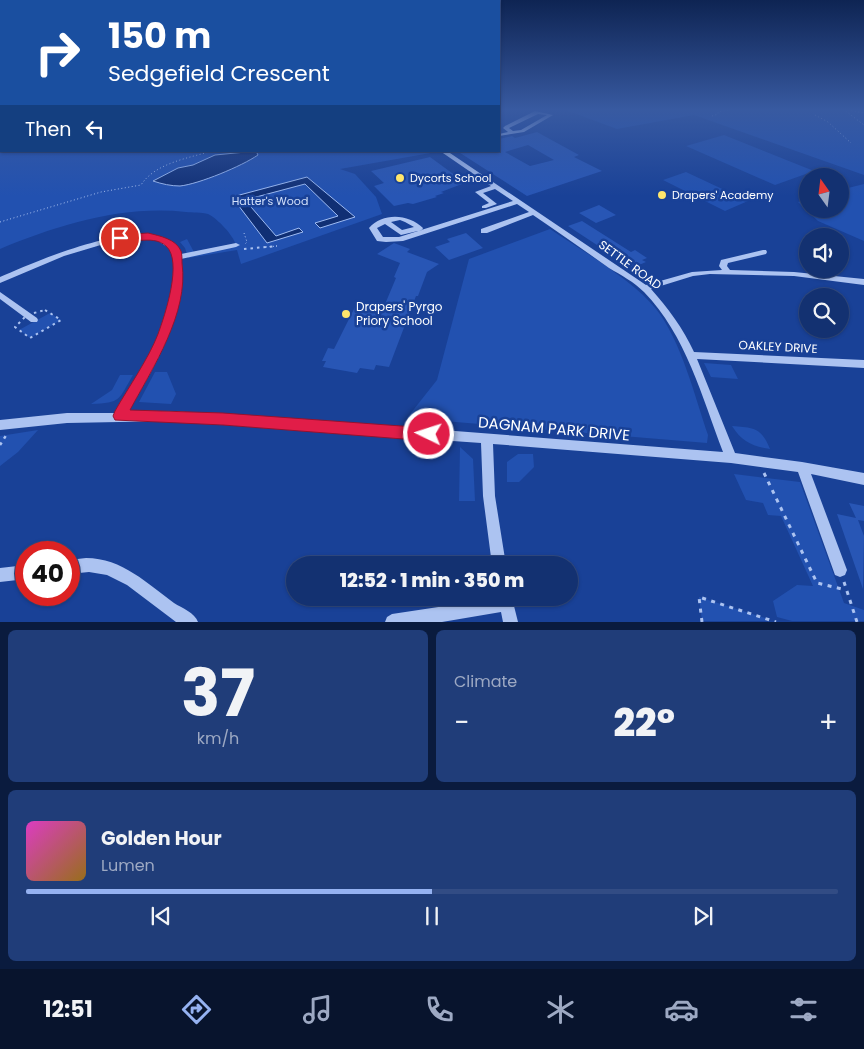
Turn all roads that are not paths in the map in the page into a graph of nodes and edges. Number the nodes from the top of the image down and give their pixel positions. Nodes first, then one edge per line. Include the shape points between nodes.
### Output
1 (444, 152) edge
2 (494, 187) junction
3 (517, 202) junction
4 (479, 209) dead end
5 (534, 213) junction
6 (386, 221) junction
7 (484, 231) dead end
8 (236, 247) road end
9 (763, 252) dead end
10 (178, 256) junction
11 (728, 273) junction
12 (0, 280) edge
13 (864, 282) edge
14 (645, 288) junction
15 (0, 295) edge
16 (34, 320) dead end
17 (690, 355) junction
18 (864, 364) edge
19 (120, 416) junction
20 (0, 425) edge
21 (487, 439) junction
22 (731, 458) junction
23 (802, 467) junction
24 (864, 479) edge
25 (498, 556) edge
26 (80, 566) edge
27 (840, 570) road end
28 (15, 573) edge
29 (0, 575) edge
30 (478, 606) edge
31 (506, 606) edge
32 (191, 622) edge
33 (392, 622) edge
34 (511, 622) edge

1 - 2 street, SETTLE ROAD
2 - 3 street, SETTLE ROAD
2 - 4 street via 478,192 494,204
3 - 5 street, SETTLE ROAD
3 - 6 street via 392,240 380,238 372,228
5 - 7 street
5 - 14 street, SETTLE ROAD
6 - 6 street via 401,233 419,228 400,217
8 - 10 street
9 - 11 street via 724,262
10 - 12 street via 173,247 159,239 148,236 120,238 63,254
10 - 19 street via 176,293 164,335
11 - 13 street via 794,274
11 - 14 street via 692,274
14 - 17 street, SETTLE ROAD via 671,318
15 - 16 street
17 - 18 street, OAKLEY DRIVE
17 - 22 street, SETTLE ROAD
19 - 20 street, DAGNAM PARK DRIVE
19 - 21 street, DAGNAM PARK DRIVE via 223,419
21 - 22 street, DAGNAM PARK DRIVE
21 - 25 street
22 - 23 street, DAGNAM PARK DRIVE
23 - 24 street, DAGNAM PARK DRIVE
23 - 27 street
26 - 32 street via 91,565 119,573
28 - 29 street
30 - 33 street
31 - 34 street

